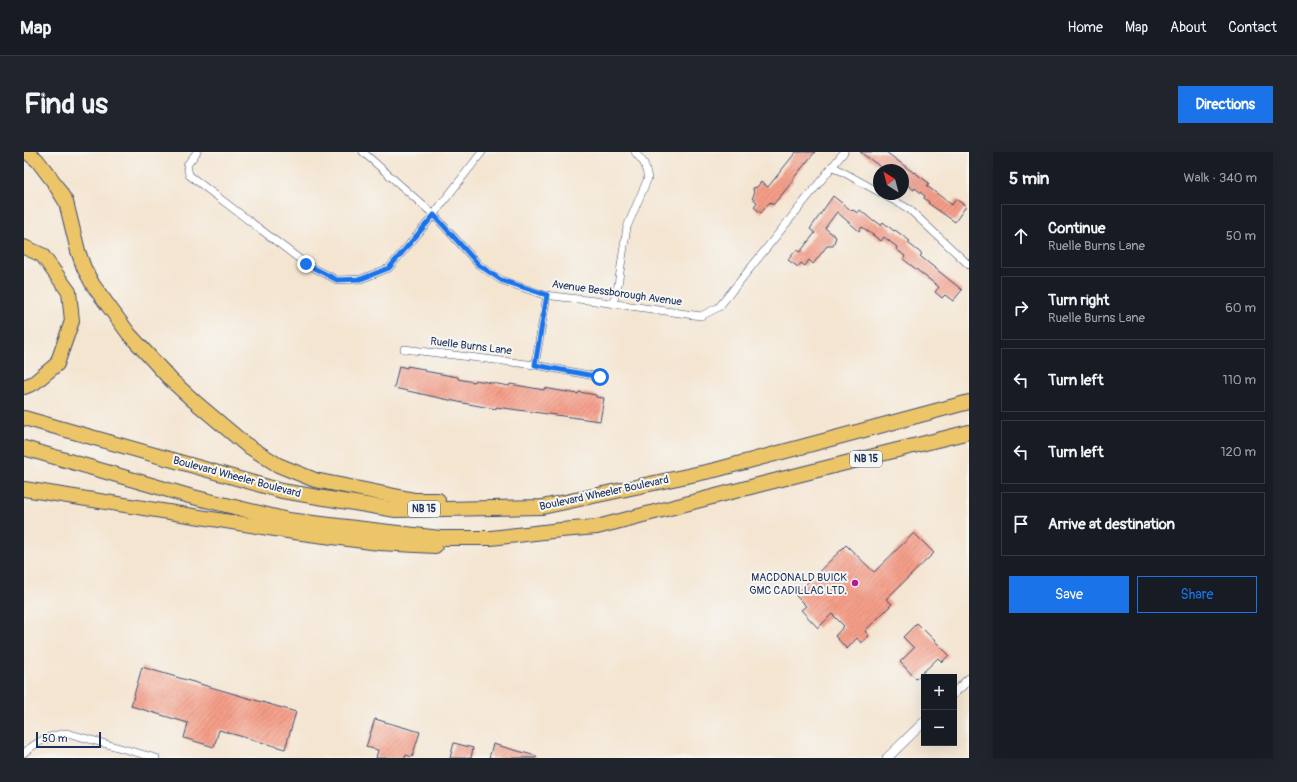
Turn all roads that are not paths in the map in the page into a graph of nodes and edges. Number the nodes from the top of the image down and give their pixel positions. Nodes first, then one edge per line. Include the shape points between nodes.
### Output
1 (197, 152) edge
2 (363, 152) edge
3 (482, 152) edge
4 (635, 152) edge
5 (844, 152) edge
6 (33, 155) edge
7 (832, 166) junction
8 (873, 189) edge
9 (893, 200) edge
10 (434, 215) junction
11 (24, 247) edge
12 (969, 264) edge
13 (547, 295) junction
14 (614, 303) junction
15 (404, 349) dead end
16 (535, 365) junction
17 (600, 377) dead end
18 (24, 387) edge
19 (969, 402) edge
20 (24, 418) edge
21 (969, 432) edge
22 (24, 448) edge
23 (24, 489) edge
24 (577, 500) junction
25 (597, 527) junction
26 (969, 679) edge
27 (957, 690) edge
28 (921, 725) edge
29 (24, 754) edge
30 (156, 758) edge
31 (887, 758) edge

1 - 10 street via 187,165 189,175 306,264 337,280 361,279 389,268
2 - 10 street, Avenue Bessborough Avenue
3 - 10 street
4 - 14 street via 644,163 648,178 627,226
5 - 7 street, Avenue Bessborough Avenue
6 - 24 highway via 66,202 78,251 93,285 129,334 194,401 245,444 278,465 315,480 416,500 516,503
7 - 8 street
7 - 14 street, Avenue Bessborough Avenue via 719,307 701,316
9 - 12 street via 909,209
10 - 13 street, Avenue Bessborough Avenue via 479,265 501,280
11 - 18 highway via 42,255 69,292 72,321 57,364 34,383
13 - 14 street, Avenue Bessborough Avenue
13 - 16 street
15 - 16 street, Ruelle Burns Lane
16 - 17 street, Ruelle Burns Lane
19 - 24 highway, Boulevard Wheeler Boulevard / NB 15 via 715,470
20 - 24 highway, Boulevard Wheeler Boulevard / NB 15 via 282,491 396,510 542,507
21 - 25 highway, NB 15
22 - 25 highway, NB 15 via 189,496 288,520 440,538 491,538
23 - 25 highway via 379,543 482,547 554,538
26 - 27 street
28 - 31 street
29 - 30 street via 44,739 66,733

